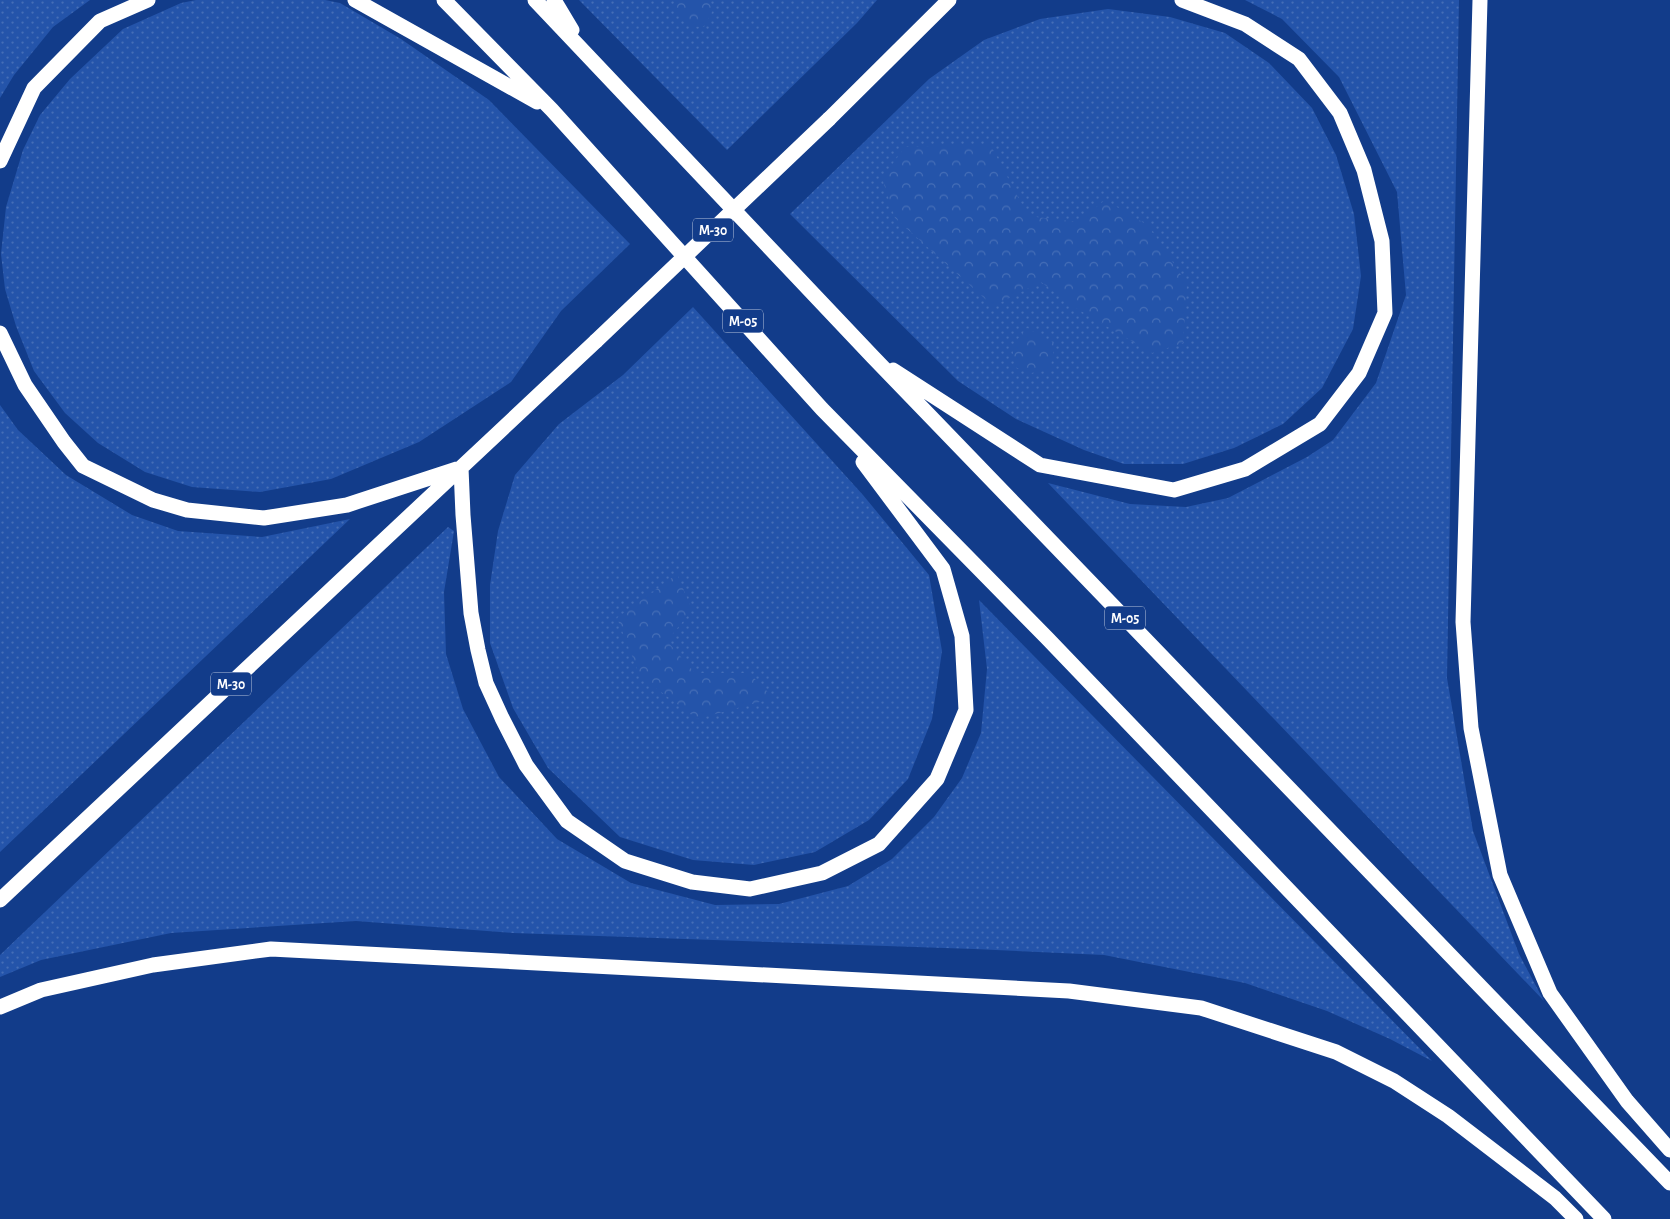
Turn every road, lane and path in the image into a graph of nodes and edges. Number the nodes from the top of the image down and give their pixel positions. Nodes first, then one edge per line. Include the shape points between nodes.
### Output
1 (148, 0) edge
2 (355, 0) edge
3 (444, 0) edge
4 (535, 0) edge
5 (554, 0) edge
6 (949, 0) edge
7 (1182, 0) edge
8 (1480, 0) edge
9 (584, 50) junction
10 (552, 110) junction
11 (0, 162) edge
12 (0, 333) edge
13 (872, 356) junction
14 (822, 409) junction
15 (461, 468) junction
16 (0, 900) edge
17 (0, 1007) edge
18 (1670, 1150) edge
19 (1670, 1183) edge
20 (1576, 1219) edge
21 (1604, 1219) edge

1 - 11 highway via 100,21 34,88
2 - 10 highway
3 - 10 highway, М-05
4 - 9 highway, М-05
5 - 9 highway
6 - 15 highway, М-30, bridge via 829,119
7 - 13 highway via 1245,24 1299,59 1340,113 1364,170 1382,241 1385,313 1359,373 1320,424 1245,469 1174,490 1040,464
8 - 18 highway via 1463,622 1471,728 1500,875 1550,993 1627,1101
9 - 13 highway, М-05
10 - 14 highway, М-05
12 - 15 highway via 25,385 83,466 153,500 188,510 264,518 347,505
13 - 19 highway, М-05
14 - 15 highway via 943,569 962,636 966,710 937,779 879,844 822,873 750,889 692,882 626,861 567,821 526,765 486,683 478,650 471,613
14 - 21 highway, М-05 via 1047,638
15 - 16 highway, М-30
17 - 20 highway via 41,990 144,967 271,949 1070,991 1201,1008 1336,1052 1394,1081 1448,1116 1555,1198

